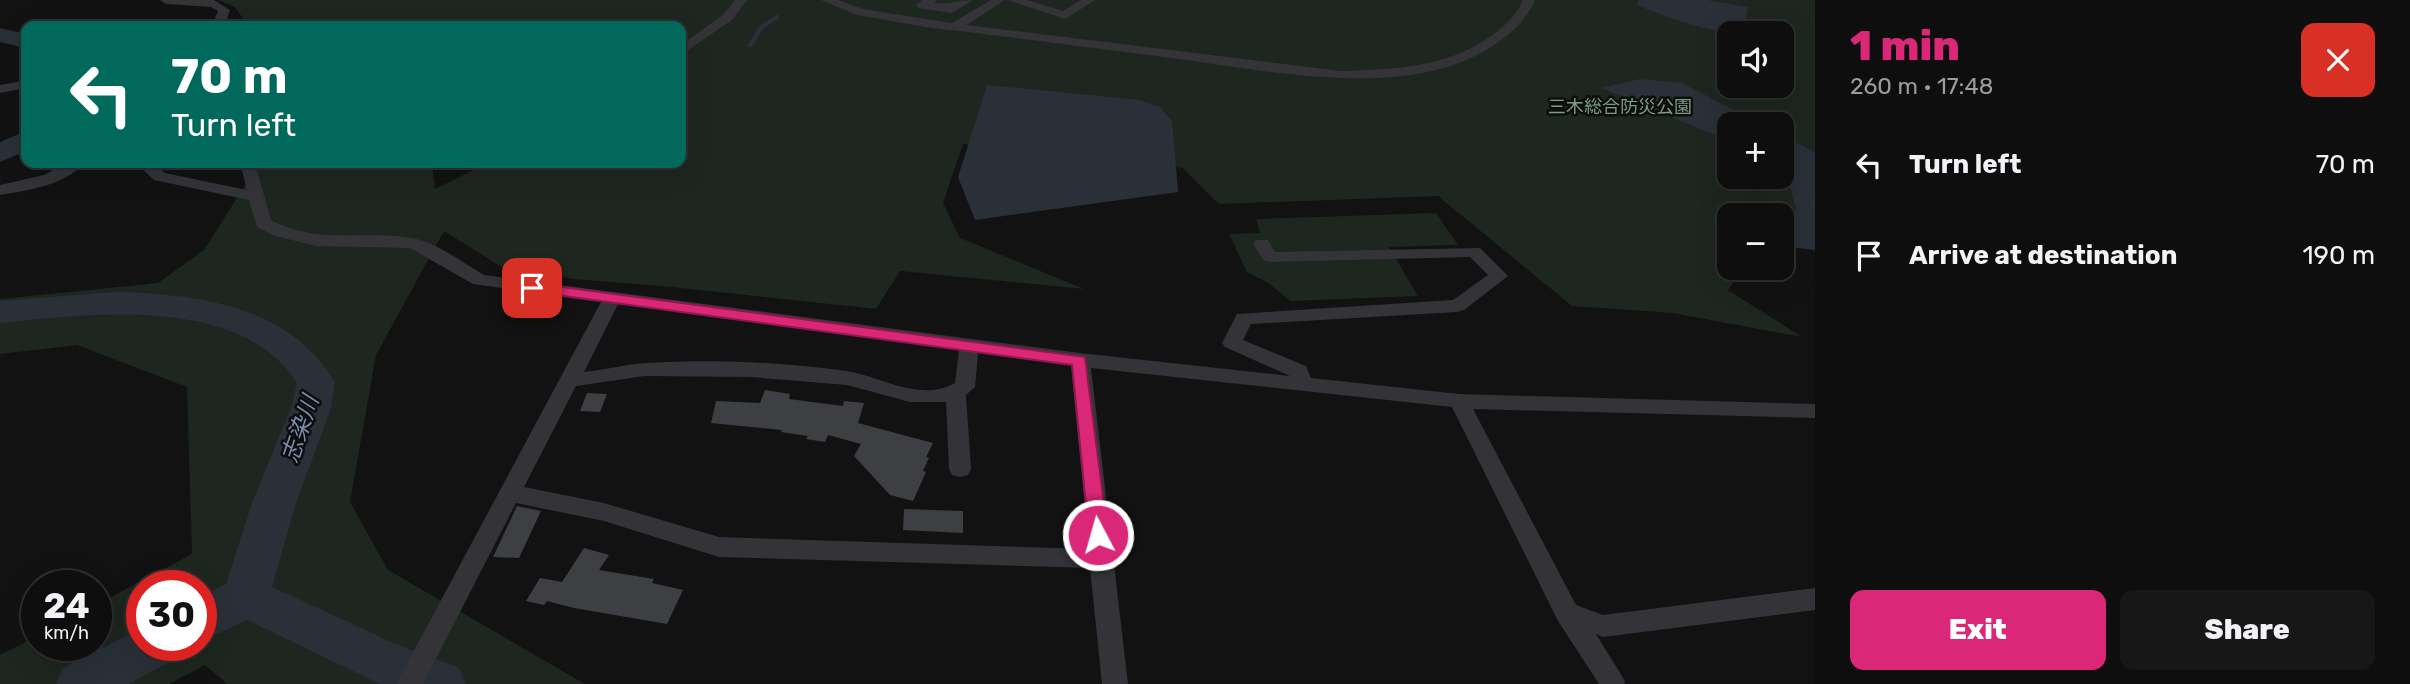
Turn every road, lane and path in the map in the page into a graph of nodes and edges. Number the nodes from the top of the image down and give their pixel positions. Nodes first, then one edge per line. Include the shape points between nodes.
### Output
1 (166, 0) edge
2 (741, 0) edge
3 (827, 0) edge
4 (931, 0) edge
5 (967, 0) edge
6 (999, 0) edge
7 (1014, 0) edge
8 (1064, 0) edge
9 (1529, 0) edge
10 (1085, 2) edge
11 (222, 21) edge
12 (954, 27) junction
13 (686, 47) edge
14 (21, 85) edge
15 (0, 89) edge
16 (69, 168) edge
17 (150, 168) edge
18 (249, 168) edge
19 (0, 190) edge
20 (255, 196) junction
21 (1262, 244) dead end
22 (612, 299) junction
23 (969, 346) junction
24 (1080, 360) junction
25 (571, 379) junction
26 (1302, 383) junction
27 (956, 394) junction
28 (1459, 401) junction
29 (1815, 411) edge
30 (960, 469) dead end
31 (511, 493) junction
32 (1101, 559) junction
33 (1815, 598) edge
34 (1567, 613) junction
35 (1612, 681) dead end
36 (409, 684) edge
37 (1115, 684) edge

1 - 11 street via 214,5 224,10
2 - 13 street via 728,17
3 - 12 street via 879,16
4 - 5 street via 922,5 952,9
6 - 12 street
7 - 10 street via 1065,15
8 - 10 street
9 - 12 street via 1523,16 1483,50 1449,65 1402,73 1341,75 1289,70
14 - 15 street
16 - 19 street via 34,183
17 - 20 street via 160,177
18 - 20 street
20 - 22 street via 263,223 283,236 309,242 415,243 479,280
21 - 26 street via 1269,257 1474,252 1499,276 1457,306 1244,318 1232,343 1298,371
22 - 23 street
22 - 25 street
23 - 24 street
23 - 27 street via 965,387
24 - 26 street
24 - 32 street
25 - 27 street via 594,380 652,369 771,372 850,378 878,389 927,396
25 - 31 street
26 - 28 street
27 - 30 street
28 - 29 street
28 - 34 street
31 - 32 street via 604,512 719,547
31 - 36 street
32 - 37 street
33 - 34 street via 1603,626
34 - 35 street

